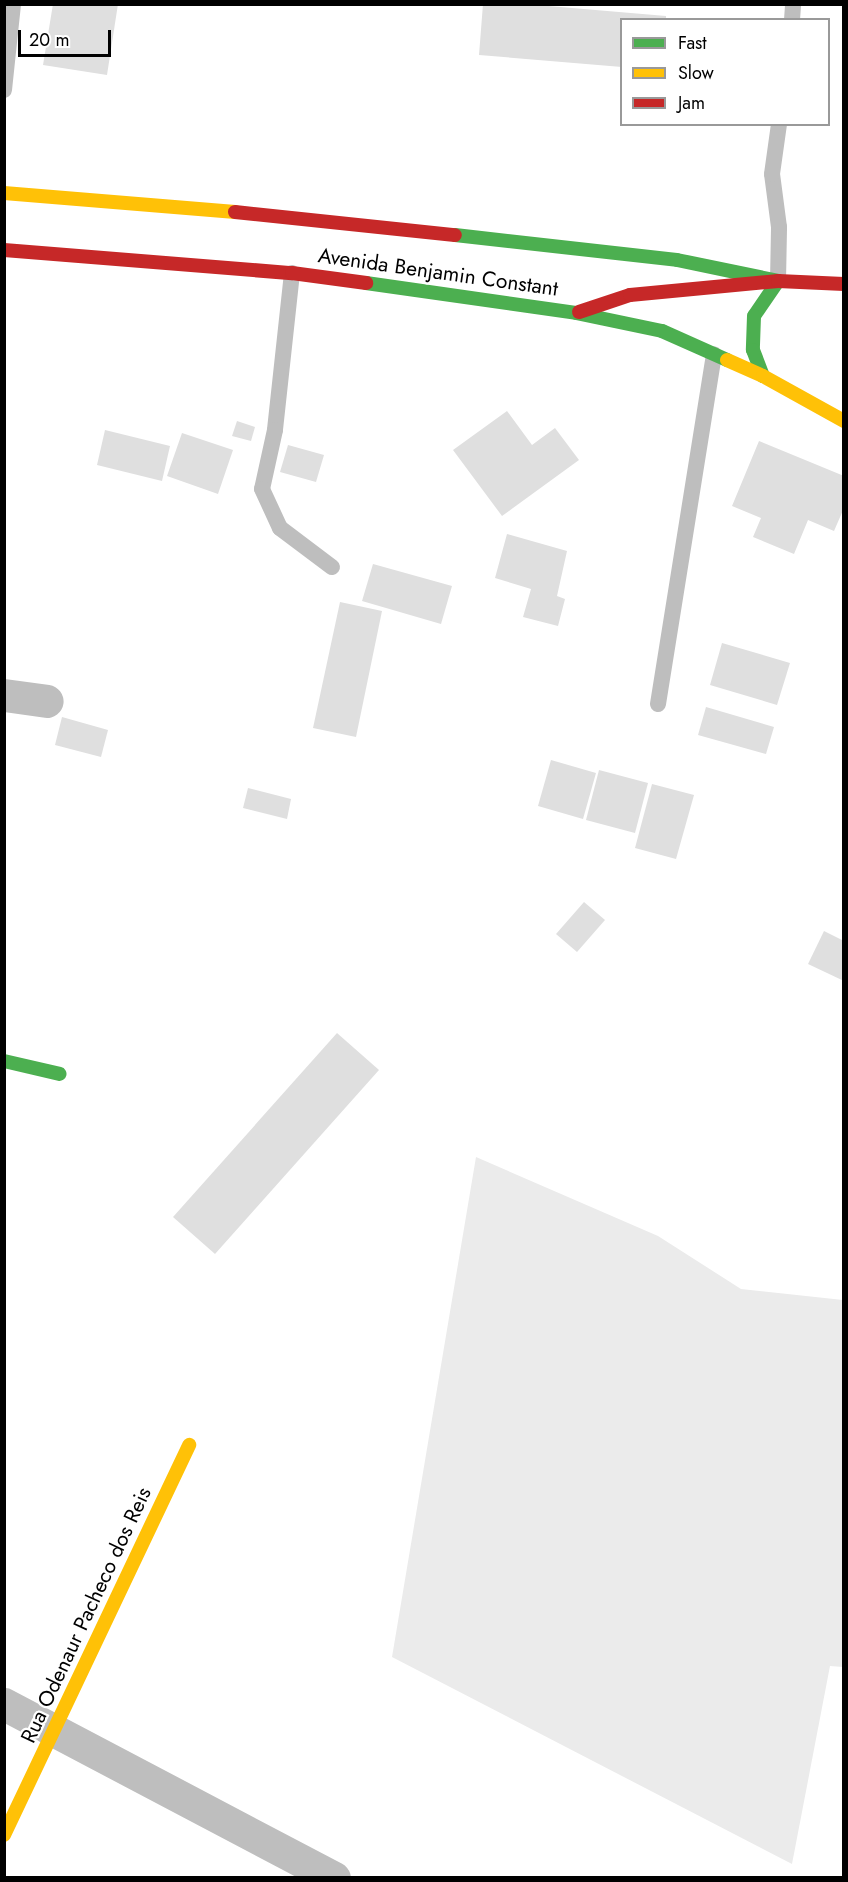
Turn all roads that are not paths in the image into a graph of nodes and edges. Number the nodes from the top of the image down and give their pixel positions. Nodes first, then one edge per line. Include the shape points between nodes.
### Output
1 (13, 4) edge
2 (4, 90) edge
3 (778, 126) edge
4 (4, 193) edge
5 (4, 250) edge
6 (292, 273) junction
7 (778, 280) junction
8 (843, 284) edge
9 (576, 313) junction
10 (714, 354) junction
11 (763, 376) junction
12 (839, 413) edge
13 (332, 567) dead end
14 (4, 695) edge
15 (47, 701) dead end
16 (658, 704) dead end
17 (4, 1061) edge
18 (60, 1074) dead end
19 (189, 1445) dead end
20 (4, 1704) edge
21 (55, 1731) junction
22 (4, 1835) edge
23 (334, 1878) edge

1 - 2 lane
3 - 7 lane via 772,174
4 - 7 street, Avenida Benjamin Constant via 309,218 642,255
5 - 6 street, Avenida Benjamin Constant
6 - 9 street, Avenida Benjamin Constant
6 - 13 lane via 275,430 262,489 280,528
7 - 8 street
7 - 9 street via 630,296
7 - 11 street via 754,316 753,350
9 - 10 street, Avenida Benjamin Constant via 662,331
10 - 11 street, Avenida Benjamin Constant
10 - 16 lane
11 - 12 street, Avenida Benjamin Constant
14 - 15 street
17 - 18 street
19 - 21 street, Rua Odenaur Pacheco dos Reis
20 - 21 street
21 - 22 street, Rua Odenaur Pacheco dos Reis
21 - 23 street

